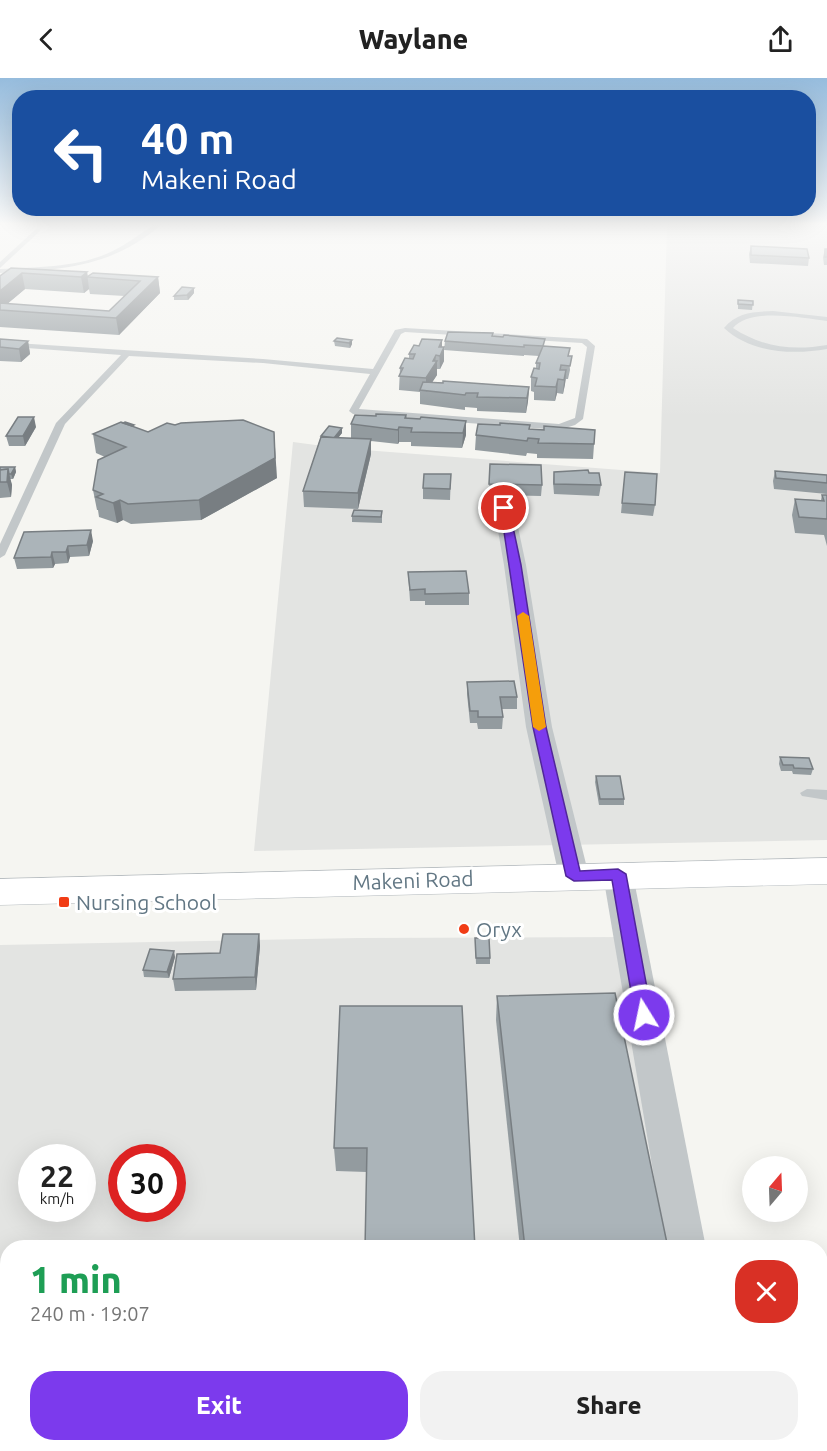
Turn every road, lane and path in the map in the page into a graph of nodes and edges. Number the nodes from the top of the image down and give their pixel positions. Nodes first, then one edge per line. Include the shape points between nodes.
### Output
1 (827, 319) edge
2 (0, 344) edge
3 (827, 346) edge
4 (127, 353) junction
5 (375, 372) junction
6 (504, 508) dead end
7 (0, 555) edge
8 (807, 793) dead end
9 (827, 795) edge
10 (827, 871) edge
11 (618, 874) junction
12 (574, 876) junction
13 (0, 892) edge
14 (685, 1240) edge

1 - 3 lane via 754,314 738,317 728,328 745,340 792,352
2 - 4 lane
4 - 5 lane
4 - 7 lane via 61,423
5 - 5 lane via 398,332 405,330 568,339 591,346 579,418 559,427 353,411
6 - 12 street via 539,727
8 - 9 lane
10 - 11 main road, Makeni Road
11 - 12 main road, Makeni Road
11 - 14 street
12 - 13 main road, Makeni Road

